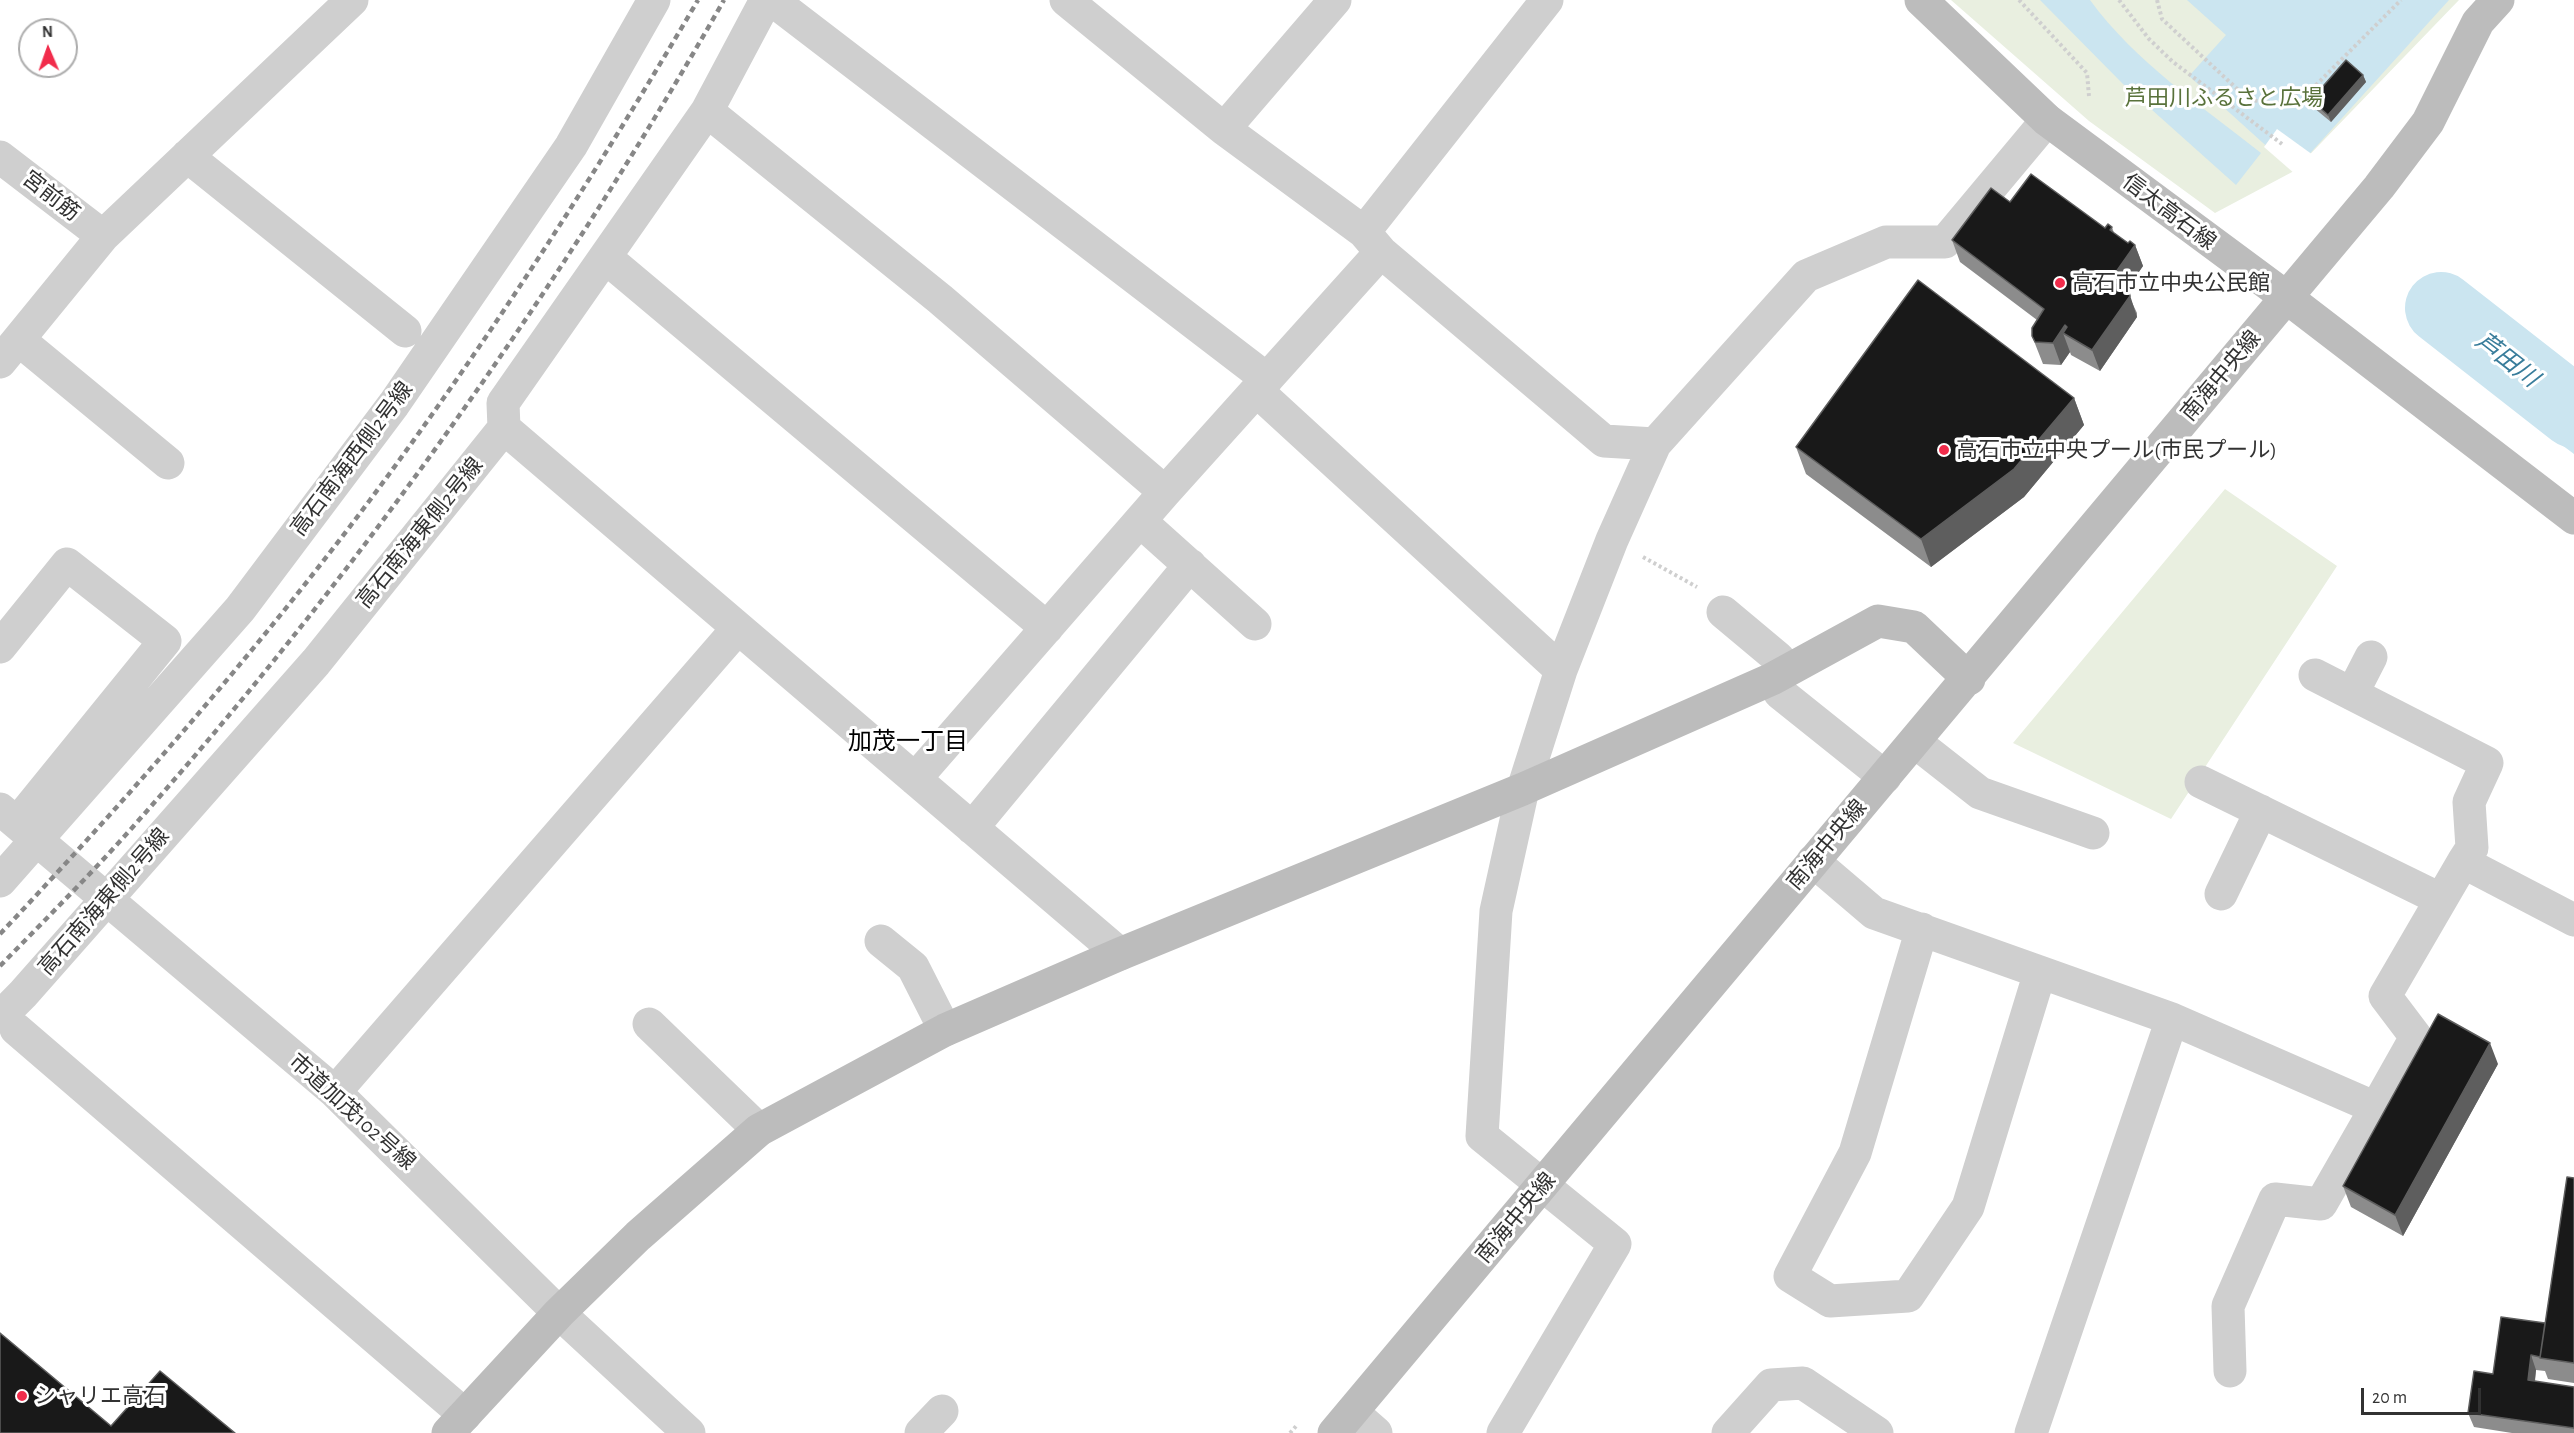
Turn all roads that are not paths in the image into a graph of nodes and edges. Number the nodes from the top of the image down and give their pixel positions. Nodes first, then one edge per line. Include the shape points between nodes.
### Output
1 (352, 0) edge
2 (654, 0) edge
3 (766, 0) edge
4 (772, 0) edge
5 (1066, 0) edge
6 (1335, 0) edge
7 (1547, 0) edge
8 (1921, 0) edge
9 (2498, 0) edge
10 (707, 111) junction
11 (2047, 120) junction
12 (1224, 129) junction
13 (187, 156) junction
14 (0, 157) edge
15 (103, 236) junction
16 (1372, 242) junction
17 (605, 257) junction
18 (2286, 297) junction
19 (405, 331) dead end
20 (10, 351) edge
21 (1262, 385) junction
22 (504, 428) junction
23 (1655, 444) junction
24 (168, 463) dead end
25 (1165, 492) junction
26 (2574, 518) edge
27 (1140, 521) junction
28 (1190, 565) junction
29 (1723, 612) road end
30 (1255, 624) dead end
31 (738, 628) junction
32 (1047, 628) junction
33 (0, 647) edge
34 (2371, 657) dead end
35 (1561, 670) junction
36 (1780, 675) junction
37 (2314, 675) dead end
38 (1969, 679) junction
39 (2352, 694) junction
40 (1915, 742) junction
41 (1885, 777) junction
42 (915, 779) junction
43 (2201, 782) dead end
44 (1523, 789) junction
45 (2261, 812) junction
46 (19, 823) edge
47 (972, 828) junction
48 (2093, 833) dead end
49 (1813, 861) junction
50 (2463, 862) junction
51 (0, 881) edge
52 (2220, 894) dead end
53 (107, 899) junction
54 (2440, 899) junction
55 (2574, 920) edge
56 (1922, 929) junction
57 (880, 941) dead end
58 (1120, 954) junction
59 (2040, 972) junction
60 (2172, 1019) junction
61 (8, 1023) edge
62 (649, 1024) dead end
63 (945, 1030) junction
64 (335, 1092) junction
65 (2376, 1108) junction
66 (759, 1130) junction
67 (1542, 1186) junction
68 (559, 1313) junction
69 (2230, 1371) dead end
70 (456, 1424) edge
71 (1354, 1426) edge
72 (688, 1433) edge
73 (1503, 1433) edge
74 (1728, 1433) edge
75 (1877, 1433) edge
76 (2032, 1433) edge

1 - 13 street
2 - 46 street, 高石南海西側2号線 via 571,146 394,404 240,609
3 - 10 street
4 - 21 street
5 - 12 street
6 - 12 street
7 - 16 street
8 - 11 street, 信太高石線
9 - 18 street, 南海中央線 via 2478,22 2428,122
10 - 17 street
10 - 25 street via 940,299
11 - 18 street, 信太高石線
11 - 23 street via 1945,242 1886,242 1806,276
12 - 16 street
13 - 15 street
13 - 19 street
14 - 15 street, 宮前筋
15 - 20 street
16 - 21 street
16 - 23 street via 1604,441
17 - 22 street via 503,403
17 - 32 street
18 - 26 street, 信太高石線
18 - 38 street, 南海中央線
20 - 24 street
21 - 25 street
21 - 35 street
22 - 31 street
22 - 53 street, 高石南海東側2号線 via 316,662
23 - 35 street
25 - 27 street
27 - 28 street
27 - 32 street
28 - 30 street
28 - 47 street
29 - 36 street via 1778,658
31 - 42 street
31 - 64 street
32 - 42 street
33 - 46 street via 67,564 165,641
34 - 39 street
35 - 44 street
36 - 38 street via 1878,621 1914,627
36 - 41 street via 1780,693
36 - 44 street
37 - 39 street
38 - 40 street, 南海中央線
39 - 50 street via 2487,763 2469,801 2472,848
40 - 41 street, 南海中央線
40 - 48 street via 1980,793
41 - 49 street, 南海中央線
42 - 47 street
43 - 45 street
44 - 58 street
44 - 67 street via 1496,911 1482,1136
45 - 52 street
45 - 54 street
46 - 51 street, 高石南海西側2号線
46 - 53 street, 市道加茂102号線
47 - 58 street
49 - 56 street via 1874,913
49 - 67 street, 南海中央線
50 - 54 street
50 - 55 street
53 - 61 street, 高石南海東側2号線
53 - 64 street, 市道加茂102号線
54 - 65 street via 2385,996 2415,1037
56 - 59 street
56 - 59 street via 1855,1153 1790,1276 1830,1301 1908,1296 1968,1207
57 - 63 street via 913,967
58 - 63 street
59 - 60 street
60 - 65 street
60 - 76 street
61 - 70 street
62 - 66 street
63 - 66 street
64 - 68 street, 市道加茂102号線
65 - 69 street via 2321,1204 2275,1199 2228,1306
66 - 68 street via 638,1236
67 - 71 street, 南海中央線
67 - 73 street via 1615,1244
68 - 70 street
68 - 72 street, 市道加茂102号線
74 - 75 street via 1772,1385 1803,1383

